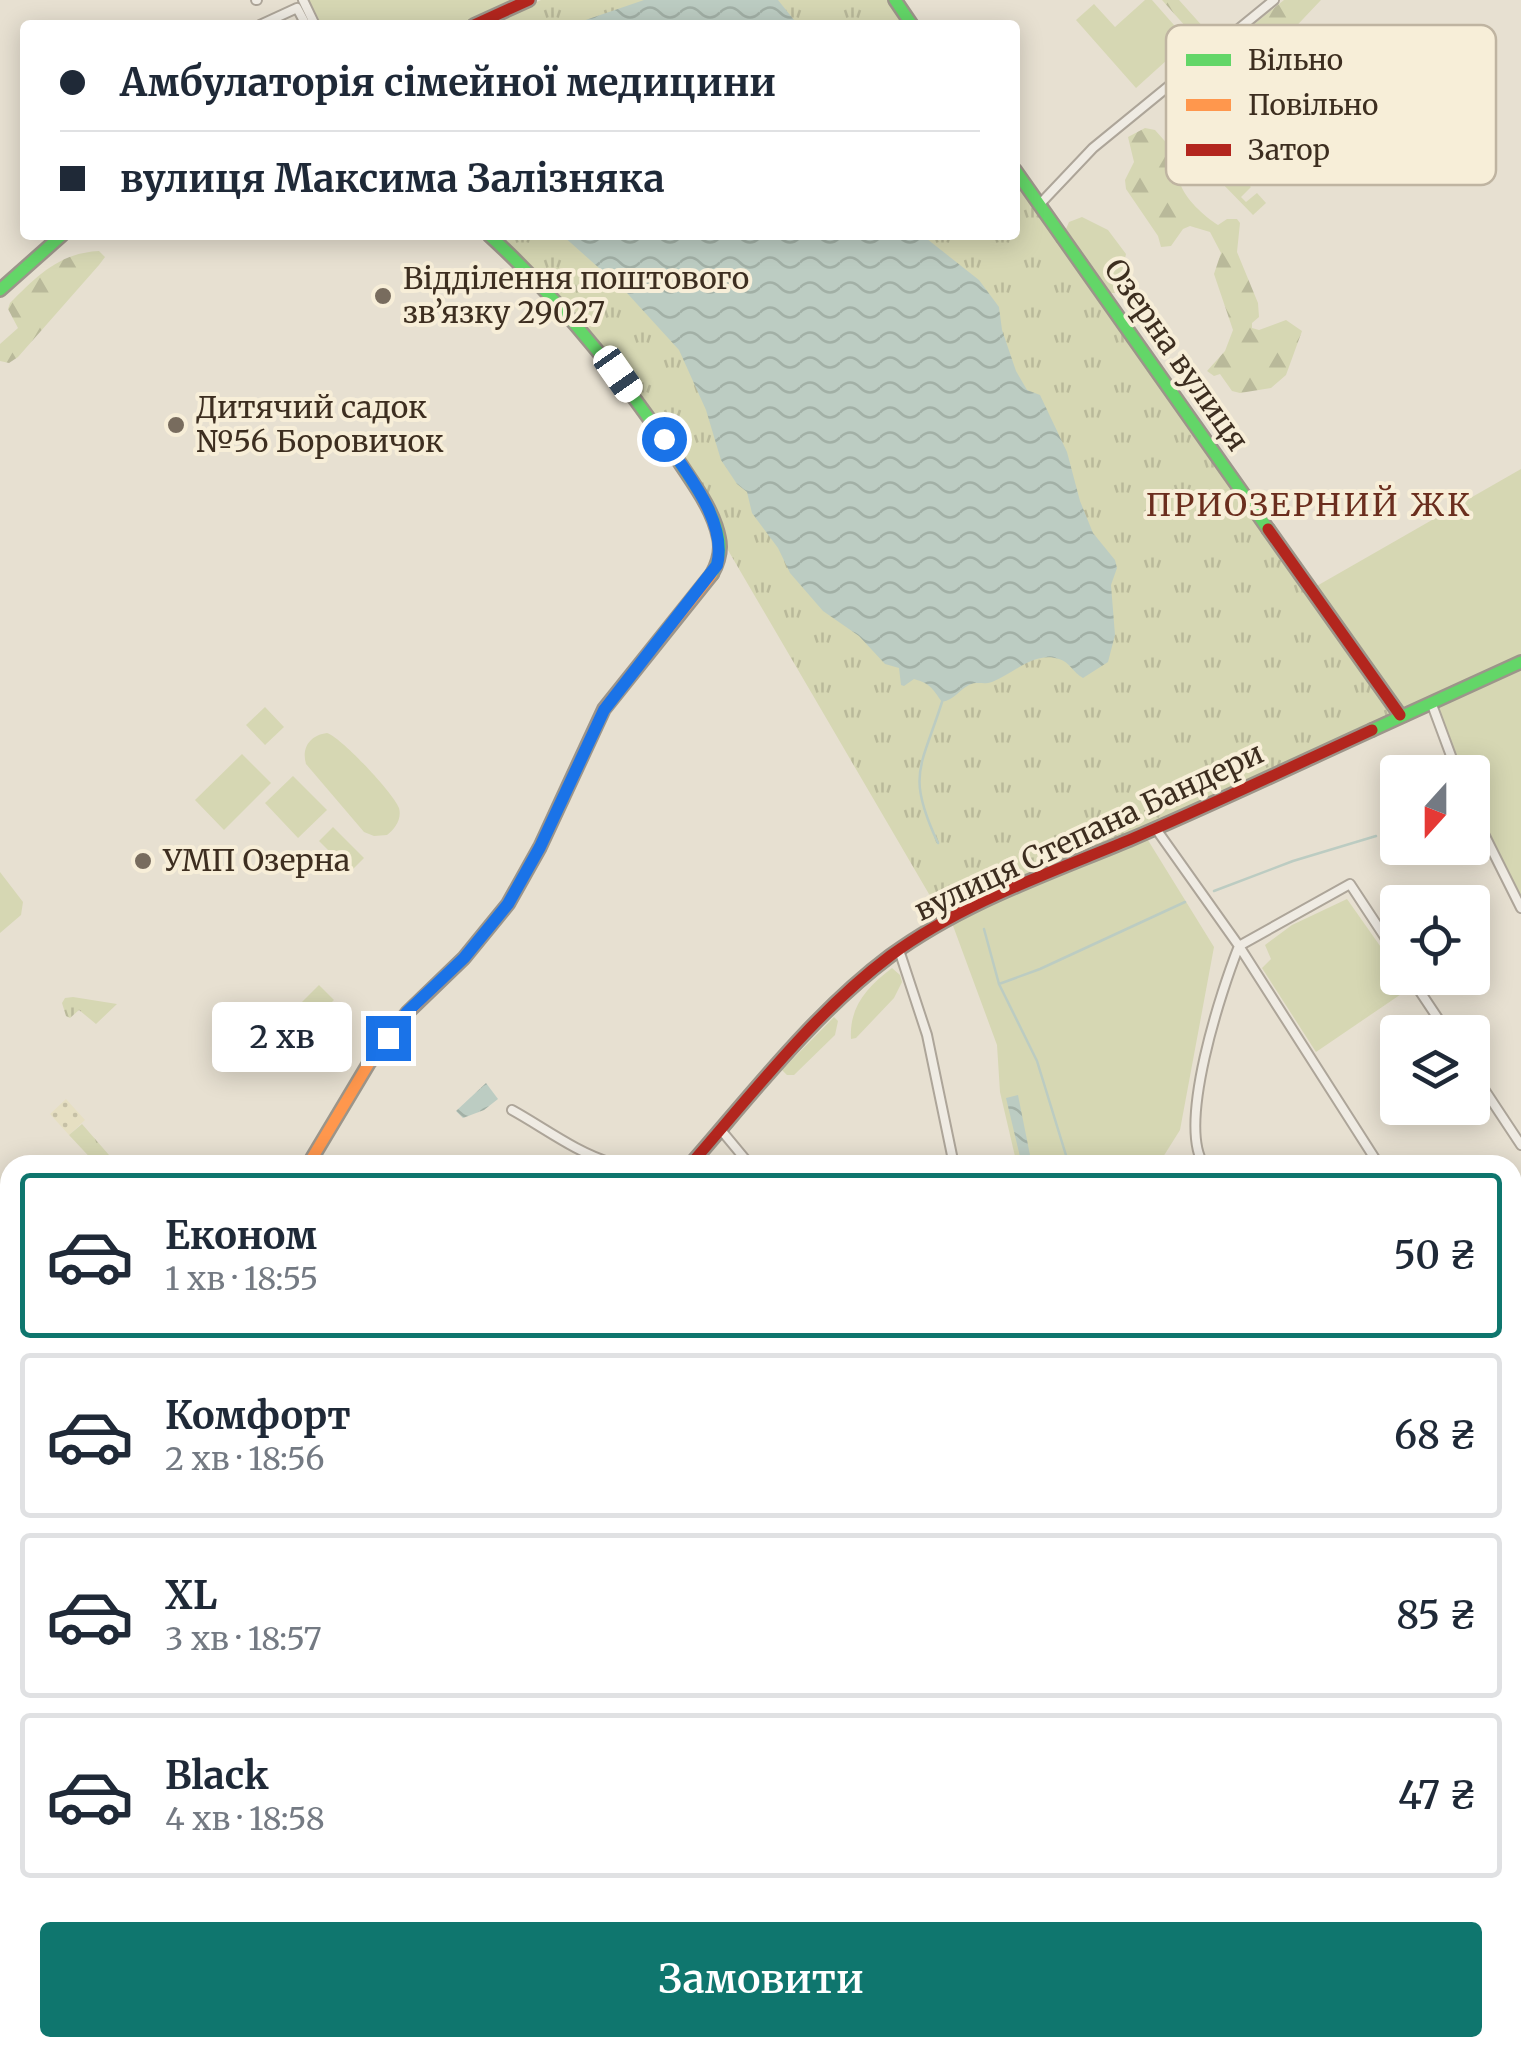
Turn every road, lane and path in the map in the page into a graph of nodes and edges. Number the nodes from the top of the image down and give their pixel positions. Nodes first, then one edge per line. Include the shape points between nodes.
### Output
1 (529, 0) edge
2 (1274, 0) edge
3 (298, 2) edge
4 (268, 20) edge
5 (485, 20) edge
6 (1243, 25) edge
7 (1166, 88) edge
8 (1020, 177) edge
9 (1040, 204) junction
10 (56, 240) edge
11 (495, 240) edge
12 (0, 290) edge
13 (1521, 662) edge
14 (1431, 702) junction
15 (1400, 715) junction
16 (1450, 755) edge
17 (1156, 828) junction
18 (1490, 846) edge
19 (1521, 908) edge
20 (1380, 930) edge
21 (1239, 946) junction
22 (899, 950) junction
23 (1490, 1098) edge
24 (512, 1110) dead end
25 (720, 1130) junction
26 (1521, 1145) edge
27 (314, 1155) edge
28 (594, 1155) edge
29 (699, 1155) edge
30 (741, 1155) edge
31 (952, 1155) edge
32 (1198, 1155) edge
33 (1373, 1155) edge

1 - 5 street
2 - 6 street
3 - 4 street
7 - 9 street via 1093,148
8 - 9 street, Озерна вулиця
9 - 15 street, Озерна вулиця
10 - 12 street
11 - 27 street via 618,374 707,508 720,555 713,574 604,710 508,904 407,1012
13 - 14 street, вулиця Степана Бандери
14 - 15 street, вулиця Степана Бандери
14 - 16 street
15 - 17 street, вулиця Степана Бандери
17 - 21 street
17 - 22 street, вулиця Степана Бандери via 983,902
18 - 19 street
20 - 21 street via 1350,884
21 - 32 street via 1207,1050 1194,1139
21 - 33 street
22 - 25 street, вулиця Степана Бандери via 824,1011
22 - 31 street
23 - 26 street
24 - 28 street
25 - 29 street, вулиця Степана Бандери
25 - 30 street

